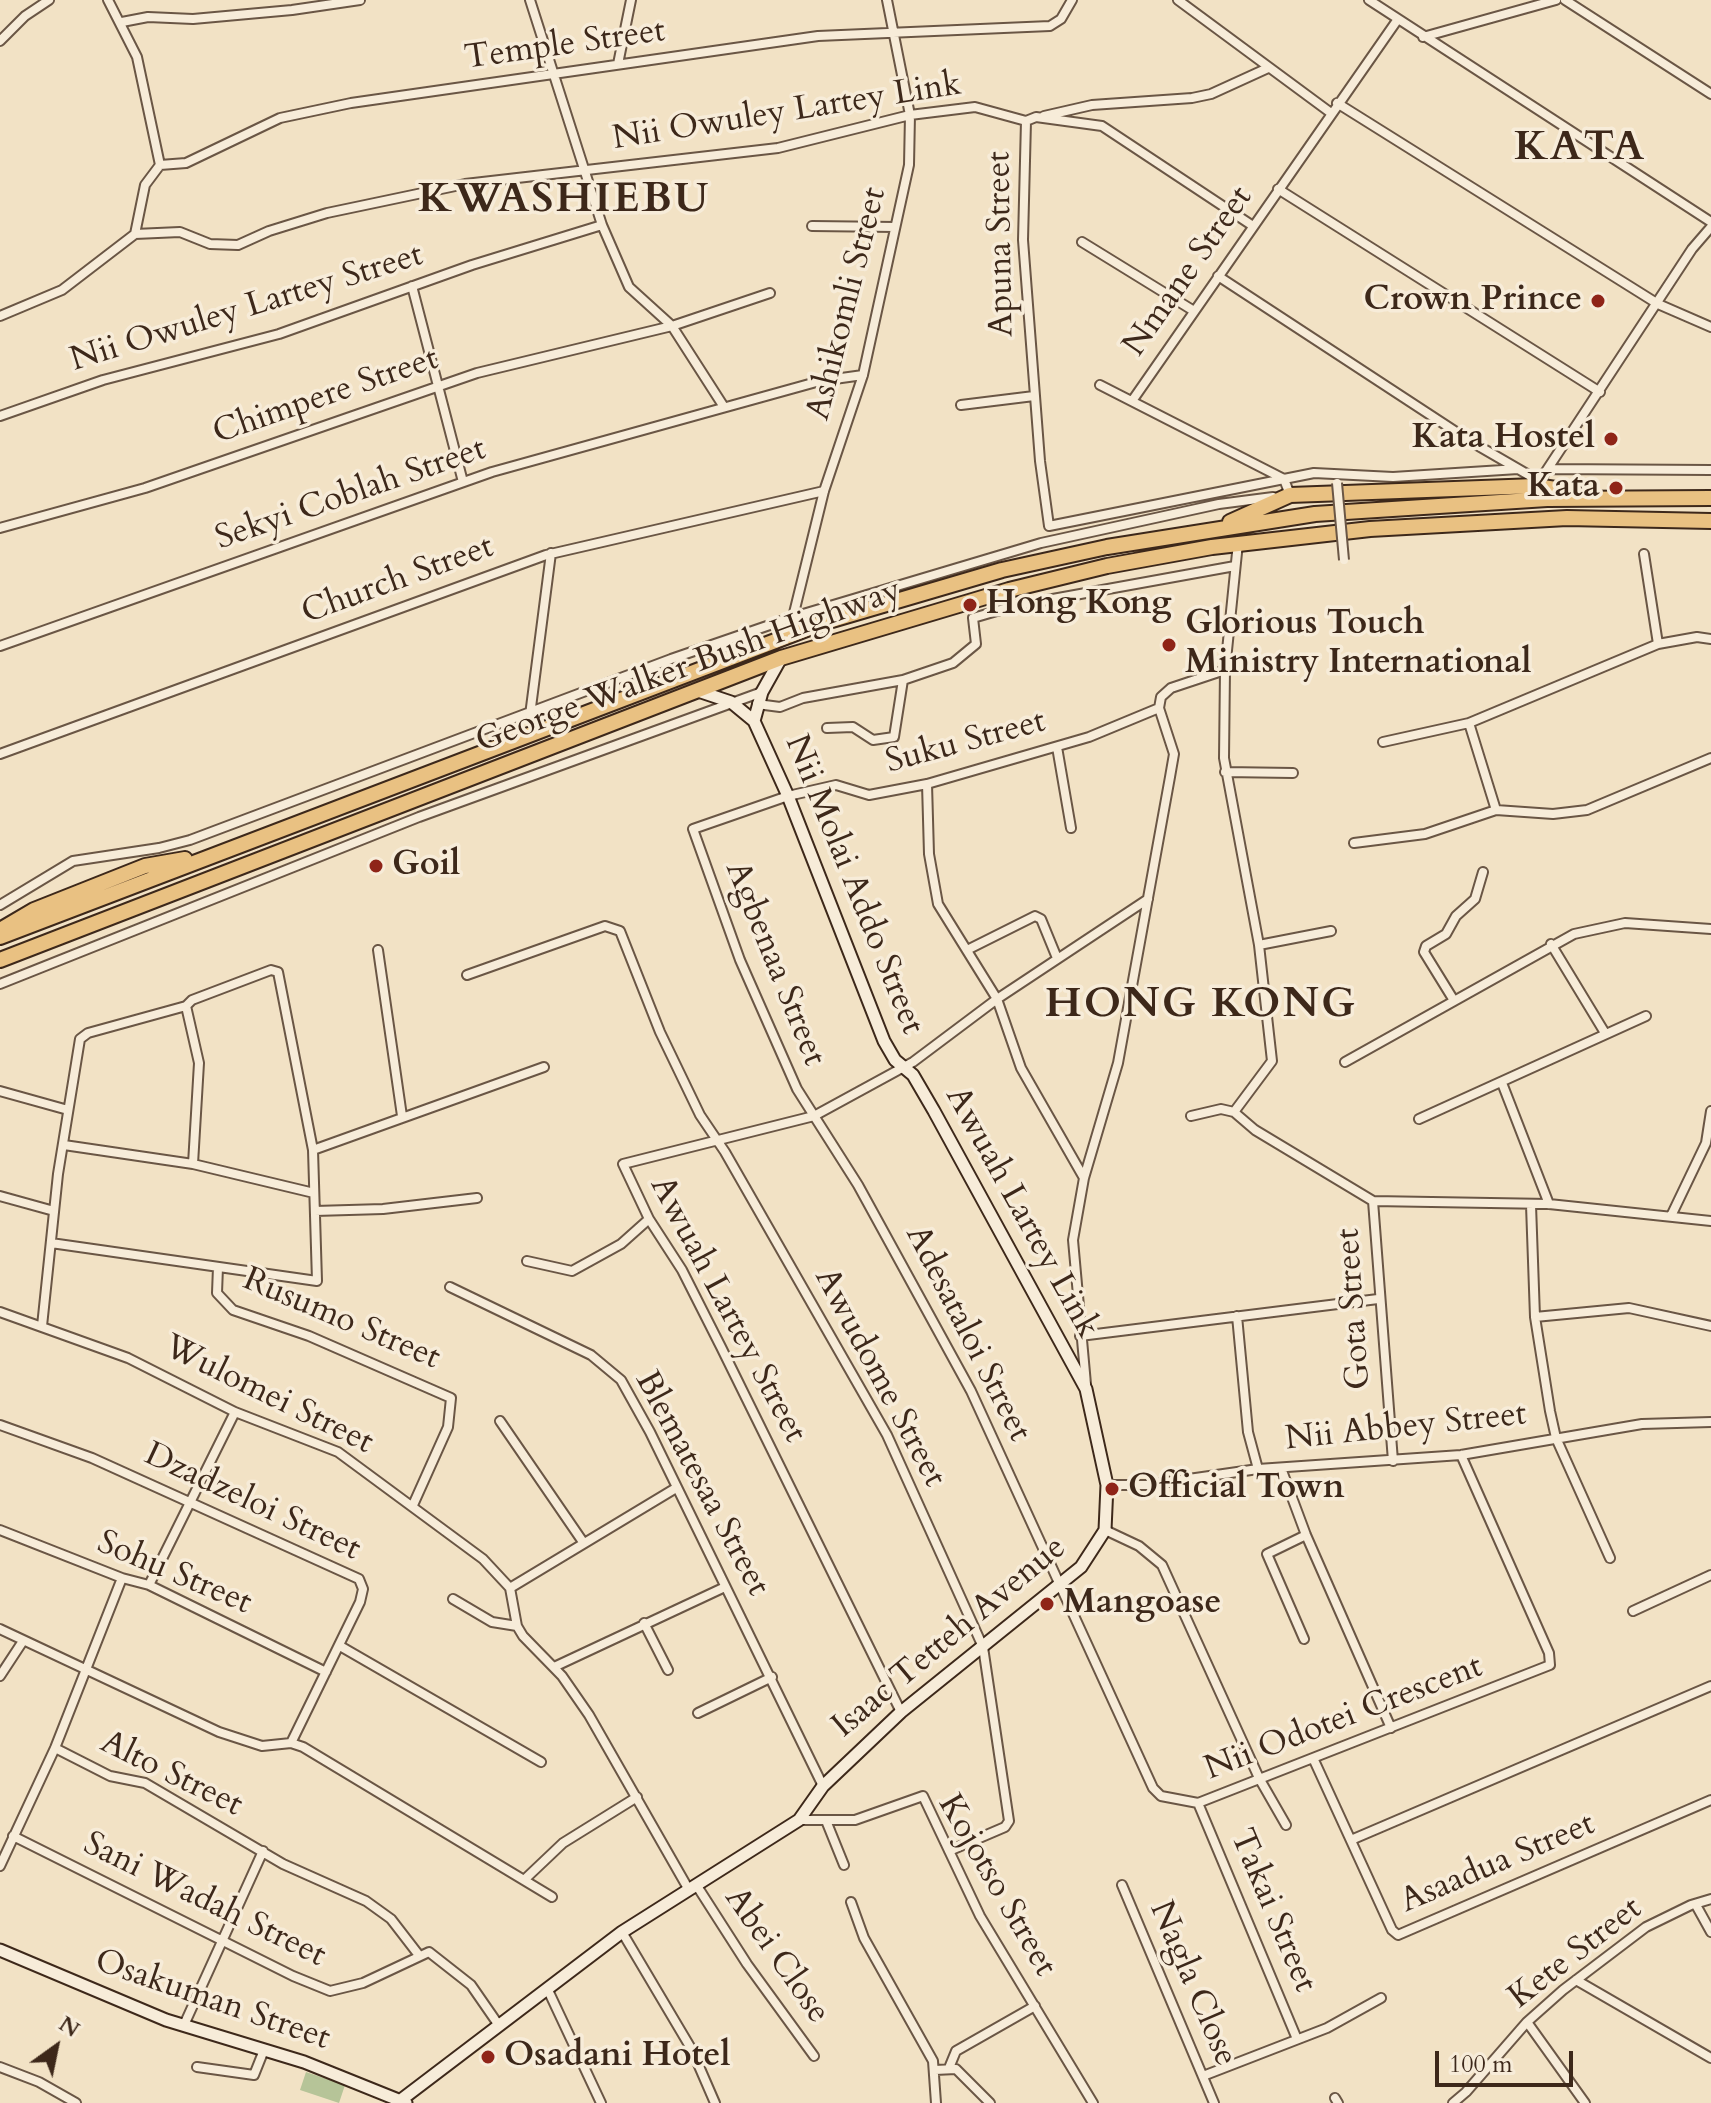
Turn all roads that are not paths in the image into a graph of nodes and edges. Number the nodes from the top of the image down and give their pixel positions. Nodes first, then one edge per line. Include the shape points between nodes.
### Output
1 (49, 0) edge
2 (108, 0) edge
3 (360, 0) edge
4 (631, 0) edge
5 (887, 0) edge
6 (1072, 0) edge
7 (1178, 0) edge
8 (1369, 0) edge
9 (1556, 0) edge
10 (1565, 0) edge
11 (532, 1) edge
12 (1398, 19) junction
13 (122, 22) junction
14 (891, 33) junction
15 (1423, 37) junction
16 (0, 41) edge
17 (618, 64) junction
18 (1268, 68) junction
19 (554, 72) junction
20 (1711, 94) edge
21 (1337, 103) junction
22 (1331, 113) junction
23 (910, 115) junction
24 (1031, 119) junction
25 (160, 165) junction
26 (585, 170) junction
27 (1278, 189) junction
28 (602, 225) junction
29 (1711, 225) edge
30 (812, 226) dead end
31 (1253, 226) junction
32 (895, 227) junction
33 (135, 234) junction
34 (1082, 242) dead end
35 (1218, 276) junction
36 (412, 286) junction
37 (770, 293) dead end
38 (1658, 304) junction
39 (1194, 311) junction
40 (0, 316) edge
41 (672, 326) junction
42 (1711, 327) edge
43 (863, 375) junction
44 (438, 385) junction
45 (1100, 385) dead end
46 (1600, 392) junction
47 (1034, 396) junction
48 (1132, 401) junction
49 (961, 405) dead end
50 (724, 407) junction
51 (0, 416) edge
52 (1518, 469) junction
53 (1548, 469) junction
54 (1711, 470) edge
55 (1284, 479) junction
56 (463, 482) junction
57 (1337, 483) dead end
58 (1538, 484) junction
59 (824, 491) junction
60 (1286, 496) junction
61 (1598, 497) junction
62 (1711, 498) edge
63 (1711, 521) edge
64 (0, 528) edge
65 (1219, 528) junction
66 (1238, 543) junction
67 (551, 553) junction
68 (1644, 554) dead end
69 (1344, 560) dead end
70 (1235, 566) junction
71 (793, 617) junction
72 (1711, 639) edge
73 (1658, 644) junction
74 (0, 646) edge
75 (781, 658) junction
76 (1225, 670) junction
77 (903, 680) junction
78 (698, 691) junction
79 (762, 692) junction
80 (731, 702) junction
81 (757, 704) junction
82 (1159, 708) junction
83 (530, 715) junction
84 (754, 721) junction
85 (1469, 723) junction
86 (827, 728) dead end
87 (1383, 742) dead end
88 (1057, 747) junction
89 (0, 754) edge
90 (1711, 758) edge
91 (1225, 772) junction
92 (1293, 773) dead end
93 (927, 784) junction
94 (788, 796) junction
95 (1496, 810) junction
96 (1071, 828) dead end
97 (693, 829) joint
98 (1354, 843) dead end
99 (217, 854) junction
100 (1483, 872) dead end
101 (1148, 899) junction
102 (0, 905) edge
103 (1711, 929) edge
104 (0, 930) edge
105 (1331, 931) dead end
106 (0, 937) edge
107 (1551, 944) junction
108 (1259, 945) junction
109 (378, 950) dead end
110 (967, 950) junction
111 (1057, 958) junction
112 (0, 960) edge
113 (467, 975) dead end
114 (0, 984) edge
115 (997, 999) junction
116 (1453, 999) junction
117 (186, 1006) junction
118 (1646, 1016) dead end
119 (1604, 1031) junction
120 (1345, 1062) dead end
121 (544, 1067) dead end
122 (902, 1068) junction
123 (1502, 1083) junction
124 (0, 1091) edge
125 (68, 1110) junction
126 (1711, 1111) edge
127 (1234, 1112) junction
128 (402, 1116) junction
129 (814, 1116) junction
130 (1191, 1116) dead end
131 (1419, 1119) dead end
132 (716, 1140) junction
133 (1709, 1141) edge
134 (64, 1145) junction
135 (313, 1150) junction
136 (193, 1164) junction
137 (1084, 1178) junction
138 (314, 1193) junction
139 (0, 1196) edge
140 (477, 1198) dead end
141 (1373, 1201) junction
142 (1549, 1204) junction
143 (1531, 1205) junction
144 (54, 1211) junction
145 (315, 1211) junction
146 (1671, 1216) junction
147 (649, 1219) junction
148 (1711, 1221) edge
149 (51, 1243) junction
150 (527, 1261) dead end
151 (218, 1267) junction
152 (450, 1287) dead end
153 (1378, 1299) junction
154 (0, 1312) edge
155 (1237, 1316) junction
156 (1535, 1317) junction
157 (42, 1326) junction
158 (1711, 1326) edge
159 (1080, 1336) junction
160 (1086, 1389) junction
161 (235, 1412) junction
162 (500, 1421) dead end
163 (1711, 1422) edge
164 (0, 1425) edge
165 (1556, 1438) junction
166 (1461, 1455) junction
167 (1393, 1461) junction
168 (1281, 1468) junction
169 (1258, 1469) junction
170 (1107, 1485) junction
171 (676, 1488) junction
172 (190, 1500) junction
173 (413, 1505) junction
174 (0, 1530) edge
175 (1105, 1530) junction
176 (1306, 1535) junction
177 (583, 1542) junction
178 (1610, 1558) dead end
179 (1711, 1575) edge
180 (122, 1578) junction
181 (1061, 1583) junction
182 (149, 1585) junction
183 (725, 1587) junction
184 (510, 1588) junction
185 (453, 1599) dead end
186 (1633, 1611) dead end
187 (644, 1623) junction
188 (517, 1626) junction
189 (0, 1629) edge
190 (1304, 1639) dead end
191 (23, 1641) junction
192 (340, 1646) junction
193 (983, 1647) junction
194 (554, 1667) junction
195 (668, 1670) dead end
196 (87, 1671) junction
197 (326, 1672) junction
198 (0, 1676) edge
199 (772, 1677) junction
200 (1711, 1686) edge
201 (901, 1712) junction
202 (698, 1713) dead end
203 (1391, 1728) junction
204 (291, 1743) junction
205 (55, 1748) junction
206 (1313, 1758) junction
207 (541, 1762) dead end
208 (1259, 1778) junction
209 (823, 1786) junction
210 (637, 1797) junction
211 (1711, 1800) edge
212 (1198, 1803) junction
213 (799, 1820) junction
214 (827, 1823) junction
215 (1286, 1825) dead end
216 (13, 1836) junction
217 (1351, 1840) junction
218 (263, 1851) junction
219 (949, 1851) junction
220 (844, 1865) dead end
221 (0, 1866) edge
222 (524, 1880) junction
223 (1122, 1885) dead end
224 (693, 1888) junction
225 (552, 1897) dead end
226 (1711, 1899) edge
227 (851, 1902) dead end
228 (1696, 1905) junction
229 (622, 1932) junction
230 (1711, 1932) edge
231 (224, 1942) junction
232 (0, 1950) edge
233 (418, 1954) junction
234 (1576, 1980) junction
235 (547, 1988) junction
236 (1381, 1998) dead end
237 (1035, 2006) junction
238 (1527, 2022) junction
239 (498, 2024) junction
240 (184, 2025) junction
241 (1297, 2039) junction
242 (264, 2050) junction
243 (814, 2056) dead end
244 (1711, 2058) edge
245 (0, 2067) edge
246 (197, 2067) dead end
247 (949, 2068) junction
248 (935, 2070) junction
249 (1203, 2076) junction
250 (1466, 2092) junction
251 (401, 2102) edge
252 (76, 2103) edge
253 (601, 2103) edge
254 (715, 2103) edge
255 (936, 2103) edge
256 (990, 2103) edge
257 (1093, 2103) edge
258 (1214, 2103) edge
259 (1453, 2103) edge
260 (1473, 2103) edge
261 (1585, 2103) edge

1 - 16 street
2 - 13 street
3 - 13 street
4 - 17 street
5 - 14 street, Ashikomli Street
6 - 14 street, Temple Street via 1050,26
7 - 18 street
8 - 12 street
9 - 15 street
10 - 20 street
11 - 19 street
12 - 15 street
12 - 21 street, Nmane Street
13 - 25 street via 137,57
14 - 17 street, Temple Street via 818,36
14 - 23 street, Ashikomli Street
15 - 29 street
17 - 19 street, Temple Street
18 - 22 street
18 - 24 street via 1211,94 1092,105
19 - 25 street, Temple Street via 280,118 186,163
19 - 26 street
21 - 22 street, Nmane Street
21 - 38 street
22 - 27 street, Nmane Street
23 - 24 street, Nii Owuley Lartey Link via 975,107
23 - 26 street, Nii Owuley Lartey Link via 778,148
23 - 32 street, Ashikomli Street via 909,165
24 - 31 street, Apuna Street via 1102,126
24 - 47 street, Apuna Street via 1023,240
25 - 33 street via 145,185
26 - 28 street
26 - 33 street, Nii Owuley Lartey Link via 465,184 327,213 238,245 210,244 180,232
27 - 31 street, Nmane Street
27 - 46 street
28 - 36 street, Nii Owuley Lartey Street
28 - 41 street via 629,287
29 - 38 street
30 - 32 street
31 - 35 street, Nmane Street
32 - 43 street, Ashikomli Street
33 - 40 street via 62,290
34 - 39 street
35 - 39 street, Nmane Street
35 - 52 street
36 - 44 street
36 - 51 street, Nii Owuley Lartey Street via 279,334 103,380
37 - 41 street, Chimpere Street
38 - 42 street
38 - 46 street
39 - 48 street, Nmane Street
41 - 44 street, Chimpere Street
41 - 50 street
43 - 50 street, Sekyi Coblah Street
43 - 59 street, Ashikomli Street
44 - 56 street
44 - 64 street, Chimpere Street via 145,488
45 - 48 street
46 - 53 street
47 - 49 street
47 - 55 street, Apuna Street via 1049,526
48 - 55 street, Nmane Street
50 - 56 street, Sekyi Coblah Street
52 - 55 street via 1393,477 1314,473
52 - 58 street
53 - 54 street
53 - 58 street
55 - 60 street
56 - 74 street, Sekyi Coblah Street
57 - 69 street, bridge
58 - 60 highway
58 - 61 highway
59 - 67 street, Church Street
59 - 71 street, Ashikomli Street
60 - 65 highway
60 - 71 street via 1219,504 1041,543
61 - 62 highway, George Walker Bush Highway
61 - 65 highway, George Walker Bush Highway via 1315,514
63 - 66 highway, George Walker Bush Highway via 1499,520
65 - 99 highway, George Walker Bush Highway via 1002,570 825,622
66 - 70 street
66 - 75 highway, George Walker Bush Highway via 1009,590
67 - 83 street
67 - 89 street, Church Street
68 - 73 street
70 - 76 street
70 - 77 street via 973,618 976,644 953,663
71 - 83 street
72 - 73 street
73 - 85 street
75 - 78 highway, George Walker Bush Highway
75 - 79 street, Nii Molai Addo Street
76 - 82 street via 1171,688
76 - 91 street
77 - 81 street via 780,707
77 - 86 street via 894,737 873,740 853,727
78 - 80 street, Nii Molai Addo Street
78 - 112 highway, George Walker Bush Highway
79 - 80 street
79 - 81 street, Nii Molai Addo Street
80 - 84 street, Nii Molai Addo Street
80 - 114 street via 419,817
81 - 84 street, Nii Molai Addo Street
82 - 88 street, Suku Street
82 - 101 street, Isaac Tetteh Avenue via 1174,754
83 - 102 street via 190,840 73,861
84 - 94 street, Nii Molai Addo Street
85 - 87 street
85 - 95 street
88 - 93 street, Suku Street
88 - 96 street
90 - 95 street via 1587,810
91 - 92 street
91 - 108 street
93 - 94 street, Suku Street via 869,795 836,785
93 - 110 street via 929,854 938,904
94 - 97 street, Suku Street
94 - 122 street, Nii Molai Addo Street via 873,1017
95 - 98 street via 1425,834
97 - 129 street, Agbenaa Street via 740,960
99 - 104 highway via 145,866 34,910
99 - 106 highway, George Walker Bush Highway
100 - 116 street via 1475,899 1424,952
101 - 111 street, Awuah Lartey Street
101 - 137 street, Isaac Tetteh Avenue via 1118,1063
103 - 107 street via 1625,923
105 - 108 street
107 - 116 street
107 - 119 street
108 - 127 street via 1272,1061
109 - 128 street
110 - 111 street via 1035,916
110 - 115 street
111 - 115 street, Awuah Lartey Street
113 - 132 street, Awudome Street via 605,926 620,931 660,1032
115 - 122 street, Awuah Lartey Street
115 - 137 street via 1021,1068
116 - 120 street
117 - 125 street via 80,1039
117 - 135 street via 271,970 278,972
117 - 136 street via 199,1063
118 - 119 street
119 - 123 street
121 - 128 street
122 - 129 street, Awuah Lartey Street
122 - 160 street, Awuah Lartey Link via 913,1075 934,1111
123 - 131 street
123 - 142 street
124 - 125 street
125 - 134 street
126 - 133 street
127 - 130 street via 1221,1109
127 - 141 street via 1306,1163
128 - 135 street
129 - 132 street, Awuah Lartey Street
129 - 181 street, Adesataloi Street via 938,1327
132 - 147 street, Awuah Lartey Street via 623,1164
132 - 193 street, Awudome Street via 887,1435
133 - 146 street
134 - 136 street
134 - 144 street
135 - 138 street
136 - 138 street
137 - 159 street, Isaac Tetteh Avenue via 1073,1240
138 - 145 street
139 - 144 street
140 - 145 street
141 - 143 street
141 - 153 street, Gota Street
142 - 143 street
142 - 146 street
143 - 156 street
144 - 149 street
145 - 151 street via 315,1282
146 - 148 street
147 - 150 street via 614,1249 572,1271
147 - 201 street, Awuah Lartey Street via 682,1270
149 - 151 street
149 - 157 street
151 - 173 street, Rusumo Street via 217,1293 233,1310 309,1336 451,1398 448,1427
152 - 171 street, Blematesaa Street via 610,1369 644,1420
153 - 155 street
153 - 167 street, Gota Street
154 - 157 street, Wulomei Street
155 - 159 street
155 - 169 street via 1246,1421
156 - 158 street via 1629,1308
156 - 165 street
157 - 161 street, Wulomei Street via 128,1358
159 - 160 street, Isaac Tetteh Avenue
160 - 170 street, Isaac Tetteh Avenue
161 - 172 street
161 - 173 street, Wulomei Street via 338,1452
162 - 177 street
163 - 165 street, Nii Abbey Street via 1642,1424
164 - 172 street, Dzadzeloi Street
165 - 166 street, Nii Abbey Street
165 - 178 street
166 - 167 street, Nii Abbey Street
166 - 203 street, Nii Odotei Crescent via 1550,1665
167 - 168 street, Nii Abbey Street
168 - 169 street, Nii Abbey Street
168 - 176 street
169 - 170 street, Nii Abbey Street via 1147,1485
170 - 175 street, Isaac Tetteh Avenue
171 - 177 street
171 - 183 street, Blematesaa Street
172 - 182 street
172 - 192 street, Dzadzeloi Street via 359,1579 363,1595
173 - 184 street, Wulomei Street via 483,1559
174 - 180 street, Sohu Street
175 - 181 street, Isaac Tetteh Avenue via 1091,1556
175 - 208 street via 1139,1546 1162,1565
176 - 190 street via 1267,1554
176 - 203 street
177 - 184 street
179 - 186 street
180 - 182 street, Sohu Street
180 - 196 street
181 - 193 street, Isaac Tetteh Avenue
181 - 212 street, Nii Odotei Crescent via 1153,1788 1171,1800
182 - 197 street, Sohu Street
183 - 187 street
183 - 199 street, Blematesaa Street
184 - 188 street
185 - 188 street via 502,1627
187 - 194 street
187 - 195 street
188 - 194 street
189 - 191 street
191 - 196 street
191 - 198 street
192 - 197 street, Dzadzeloi Street
192 - 207 street
193 - 201 street, Isaac Tetteh Avenue
193 - 219 street, Awudome Street via 1009,1821
194 - 210 street
196 - 204 street via 219,1732 262,1746
196 - 205 street
197 - 204 street, Dzadzeloi Street
199 - 202 street
199 - 209 street, Blematesaa Street
200 - 217 street
201 - 209 street, Isaac Tetteh Avenue
203 - 206 street, Nii Odotei Crescent
204 - 222 street
205 - 216 street
205 - 218 street, Alto Street via 110,1776 145,1783
206 - 208 street, Nii Odotei Crescent
206 - 217 street, Asaadua Street
208 - 212 street, Nii Odotei Crescent
208 - 215 street
209 - 213 street, Isaac Tetteh Avenue
210 - 222 street via 563,1843
210 - 224 street
211 - 217 street, Asaadua Street via 1398,1935
212 - 241 street, Takai Street
213 - 214 street, Kojotso Street
213 - 224 street, Isaac Tetteh Avenue
214 - 219 street, Kojotso Street via 867,1817 923,1796
214 - 220 street
216 - 221 street
216 - 231 street, Sani Wadah Street
218 - 231 street, Alto Street
218 - 233 street, Sani Wadah Street via 366,1901 391,1919
219 - 237 street, Kojotso Street via 980,1916
222 - 225 street
223 - 249 street, Nagla Close
224 - 229 street, Isaac Tetteh Avenue
224 - 243 street, Abei Close
226 - 228 street, Kete Street
227 - 248 street via 864,1938 913,2020
228 - 230 street
228 - 234 street, Kete Street via 1646,1927
229 - 235 street, Isaac Tetteh Avenue
229 - 254 street via 692,2050
231 - 233 street, Sani Wadah Street via 330,1991 363,1983
231 - 240 street, Alto Street
232 - 240 street, Osakuman Street
233 - 239 street via 429,1952 459,1973
234 - 238 street, Kete Street
234 - 244 street
235 - 239 street, Isaac Tetteh Avenue
235 - 253 street
236 - 241 street
237 - 247 street via 956,2051
237 - 257 street, Kojotso Street
238 - 250 street, Kete Street
238 - 261 street
239 - 251 street, Isaac Tetteh Avenue
240 - 242 street, Osakuman Street
241 - 249 street
242 - 246 street via 254,2075
242 - 251 street, Osakuman Street
245 - 252 street
247 - 248 street
247 - 256 street via 964,2075
248 - 255 street
249 - 258 street, Nagla Close
250 - 259 street, Kete Street
250 - 260 street

